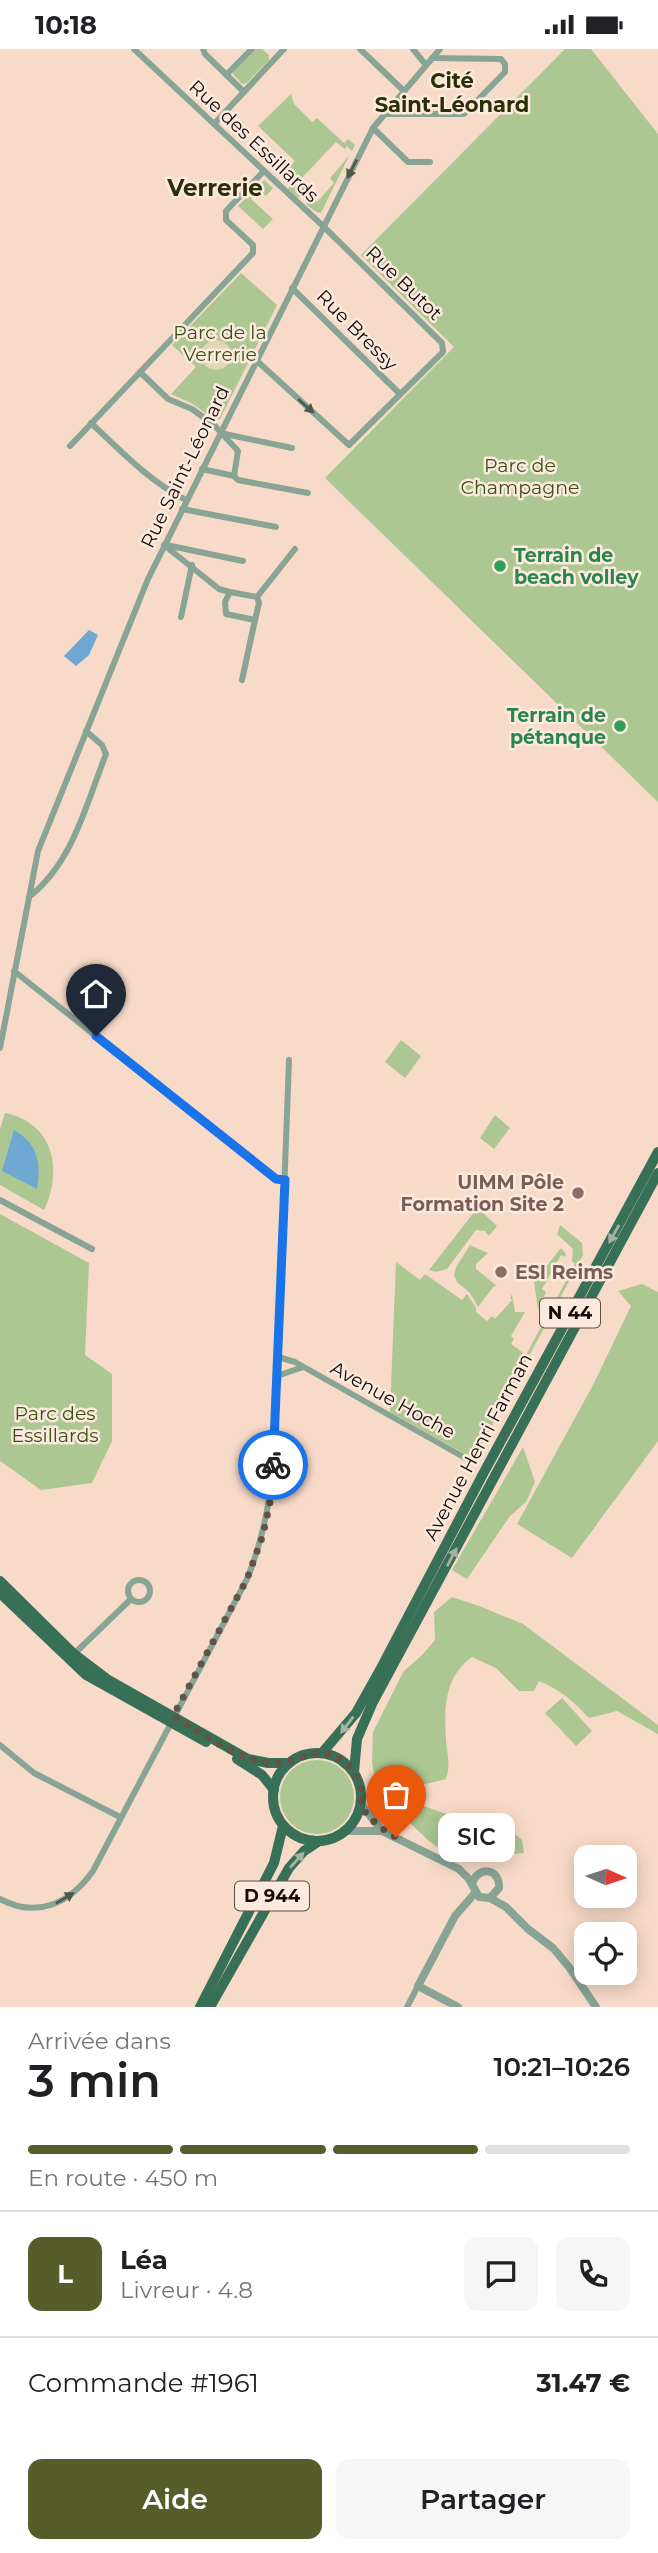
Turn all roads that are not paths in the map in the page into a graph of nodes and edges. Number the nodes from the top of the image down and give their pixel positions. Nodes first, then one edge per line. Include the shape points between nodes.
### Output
1 (134, 49) edge
2 (252, 49) edge
3 (271, 49) edge
4 (284, 49) edge
5 (360, 49) edge
6 (413, 49) edge
7 (440, 49) edge
8 (204, 52) edge
9 (278, 56) junction
10 (432, 58) junction
11 (426, 65) junction
12 (226, 75) junction
13 (404, 91) junction
14 (244, 92) junction
15 (384, 114) junction
16 (214, 124) junction
17 (373, 128) junction
18 (430, 162) dead end
19 (263, 172) junction
20 (323, 226) junction
21 (292, 288) junction
22 (256, 360) junction
23 (140, 372) junction
24 (400, 394) junction
25 (91, 423) junction
26 (223, 433) junction
27 (70, 446) dead end
28 (292, 448) dead end
29 (202, 469) junction
30 (234, 476) junction
31 (308, 493) dead end
32 (186, 501) junction
33 (182, 509) junction
34 (276, 527) dead end
35 (164, 545) junction
36 (295, 549) dead end
37 (243, 561) dead end
38 (192, 565) junction
39 (230, 592) junction
40 (257, 597) junction
41 (181, 617) dead end
42 (255, 620) junction
43 (242, 680) dead end
44 (86, 731) junction
45 (29, 897) junction
46 (15, 971) junction
47 (0, 1048) edge
48 (289, 1060) dead end
49 (658, 1152) edge
50 (658, 1173) edge
51 (285, 1180) junction
52 (0, 1199) edge
53 (92, 1249) dead end
54 (278, 1357) junction
55 (303, 1367) junction
56 (277, 1376) junction
57 (467, 1459) dead end
58 (0, 1581) edge
59 (0, 1594) edge
60 (131, 1599) dead end
61 (74, 1654) junction
62 (172, 1720) junction
63 (0, 1745) edge
64 (322, 1753) junction
65 (289, 1763) junction
66 (354, 1772) junction
67 (274, 1790) junction
68 (361, 1804) junction
69 (120, 1817) junction
70 (283, 1826) junction
71 (345, 1831) junction
72 (382, 1831) junction
73 (318, 1841) junction
74 (459, 1869) junction
75 (480, 1872) junction
76 (472, 1884) junction
77 (499, 1888) junction
78 (475, 1893) junction
79 (490, 1898) junction
80 (0, 1899) edge
81 (506, 1907) junction
82 (418, 1986) junction
83 (200, 2007) edge
84 (210, 2007) edge
85 (407, 2007) edge
86 (458, 2007) edge
87 (596, 2007) edge

1 - 16 street, Rue des Essillards
2 - 12 street
3 - 9 street
4 - 9 street
5 - 13 street
6 - 11 street
7 - 10 street, Rue Saint-Léonard
8 - 12 street
9 - 14 street
10 - 11 street, Rue Saint-Léonard
10 - 15 street via 501,59 505,72 464,114
11 - 13 street, Rue Saint-Léonard
12 - 14 street
13 - 15 street, Rue Saint-Léonard
14 - 16 street
15 - 17 street, Rue Saint-Léonard
16 - 19 street, Rue des Essillards
17 - 18 street via 408,162
17 -> 20 street, Rue Saint-Léonard
19 - 20 street, Rue des Essillards
19 - 23 street via 226,211 226,220 253,245 253,253
20 - 21 street, Rue Saint-Léonard
20 - 24 street, Rue Butot via 442,343 443,352
21 - 22 street, Rue Saint-Léonard
21 - 24 street, Rue Bressy
22 -> 24 street via 349,445
22 - 26 street, Rue Saint-Léonard
23 - 25 street
23 - 26 street via 168,398 192,409
25 - 27 street
25 - 32 street via 140,470
26 - 28 street
26 - 29 street, Rue Saint-Léonard
26 - 30 street via 238,451
29 - 30 street
29 - 32 street, Rue Saint-Léonard
30 - 31 street
32 - 33 street, Rue Saint-Léonard
33 - 34 street
33 - 35 street, Rue Saint-Léonard
35 - 37 street
35 - 38 street
35 - 44 street, Rue Saint-Léonard
36 - 40 street
38 - 39 street via 219,589
38 - 41 street
39 - 40 street
39 - 42 street via 226,614
40 - 42 street
42 - 43 street
44 - 45 street, Rue Saint-Léonard via 38,851
44 - 45 street via 106,754 66,855
45 - 46 street, Rue Saint-Léonard
46 - 47 street, Rue Saint-Léonard
46 - 51 street via 276,1179
48 - 51 street
49 -> 64 main road, Avenue Henri Farman / N 44 via 356,1713
66 -> 50 main road, Avenue Henri Farman / N 44 via 357,1739 372,1704
51 - 54 street
52 - 53 street
54 - 55 street, Avenue Hoche
54 - 56 street
55 - 56 street
55 - 57 street, Avenue Hoche
56 - 62 street via 270,1502 263,1535 247,1579
58 - 61 main road
59 - 62 main road via 86,1675
60 - 61 street
61 - 62 main road
62 - 65 main road via 248,1759
62 - 67 main road via 245,1763
62 - 69 street
63 - 69 street via 34,1773
64 - 65 main road
64 - 66 main road via 340,1759
65 - 67 main road
66 - 68 main road
67 - 70 main road
68 - 71 main road
68 - 72 street
80 -> 69 street via 32,1908 54,1905 71,1896 93,1871
70 - 73 main road via 297,1836
70 - 83 main road, D 944 via 274,1863
71 - 72 street
71 - 73 main road
72 - 74 street
84 -> 73 main road, D 944 via 284,1875
74 - 75 street
74 - 76 street
75 - 76 street
75 - 77 street via 495,1874
76 - 78 street
77 - 79 street
77 - 81 street
78 - 79 street
78 - 82 street via 455,1916
79 - 81 street
81 - 87 street via 553,1948
82 - 85 street
82 - 86 street

